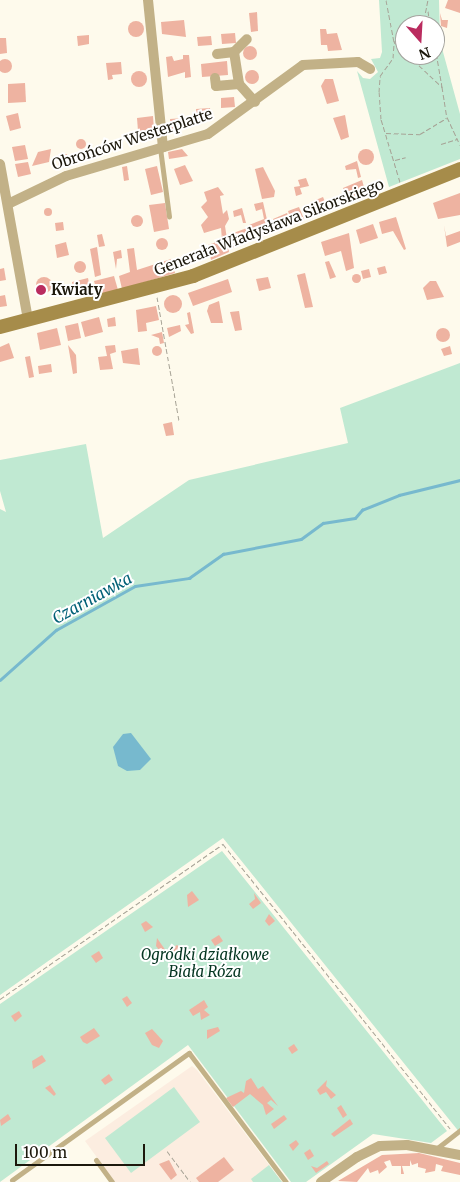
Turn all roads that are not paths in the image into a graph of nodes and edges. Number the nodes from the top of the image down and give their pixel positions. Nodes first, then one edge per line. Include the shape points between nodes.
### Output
1 (148, 0) edge
2 (247, 39) dead end
3 (234, 52) junction
4 (217, 54) dead end
5 (370, 69) dead end
6 (215, 78) dead end
7 (239, 84) junction
8 (255, 102) junction
9 (162, 148) junction
10 (0, 164) edge
11 (460, 169) edge
12 (8, 204) junction
13 (169, 216) dead end
14 (28, 320) junction
15 (0, 327) edge
16 (458, 1132) edge
17 (460, 1140) edge
18 (436, 1149) junction
19 (460, 1155) edge
20 (96, 1160) dead end
21 (12, 1180) dead end
22 (327, 1180) edge
23 (112, 1182) edge
24 (286, 1182) edge

1 - 9 street
2 - 3 street
3 - 4 street
3 - 7 street
5 - 8 street, Obrońców Westerplatte via 358,62 303,65
6 - 7 street via 216,86
7 - 8 street
8 - 9 street, Obrońców Westerplatte via 208,134
9 - 12 street, Obrońców Westerplatte via 66,176
9 - 13 lane
10 - 12 street
11 - 14 street, Generała Władysława Sikorskiego via 155,288
12 - 14 street
14 - 15 street, Generała Władysława Sikorskiego
16 - 17 lane
16 - 18 lane
18 - 19 street
18 - 22 street via 380,1146
20 - 23 lane
21 - 24 lane via 190,1053

